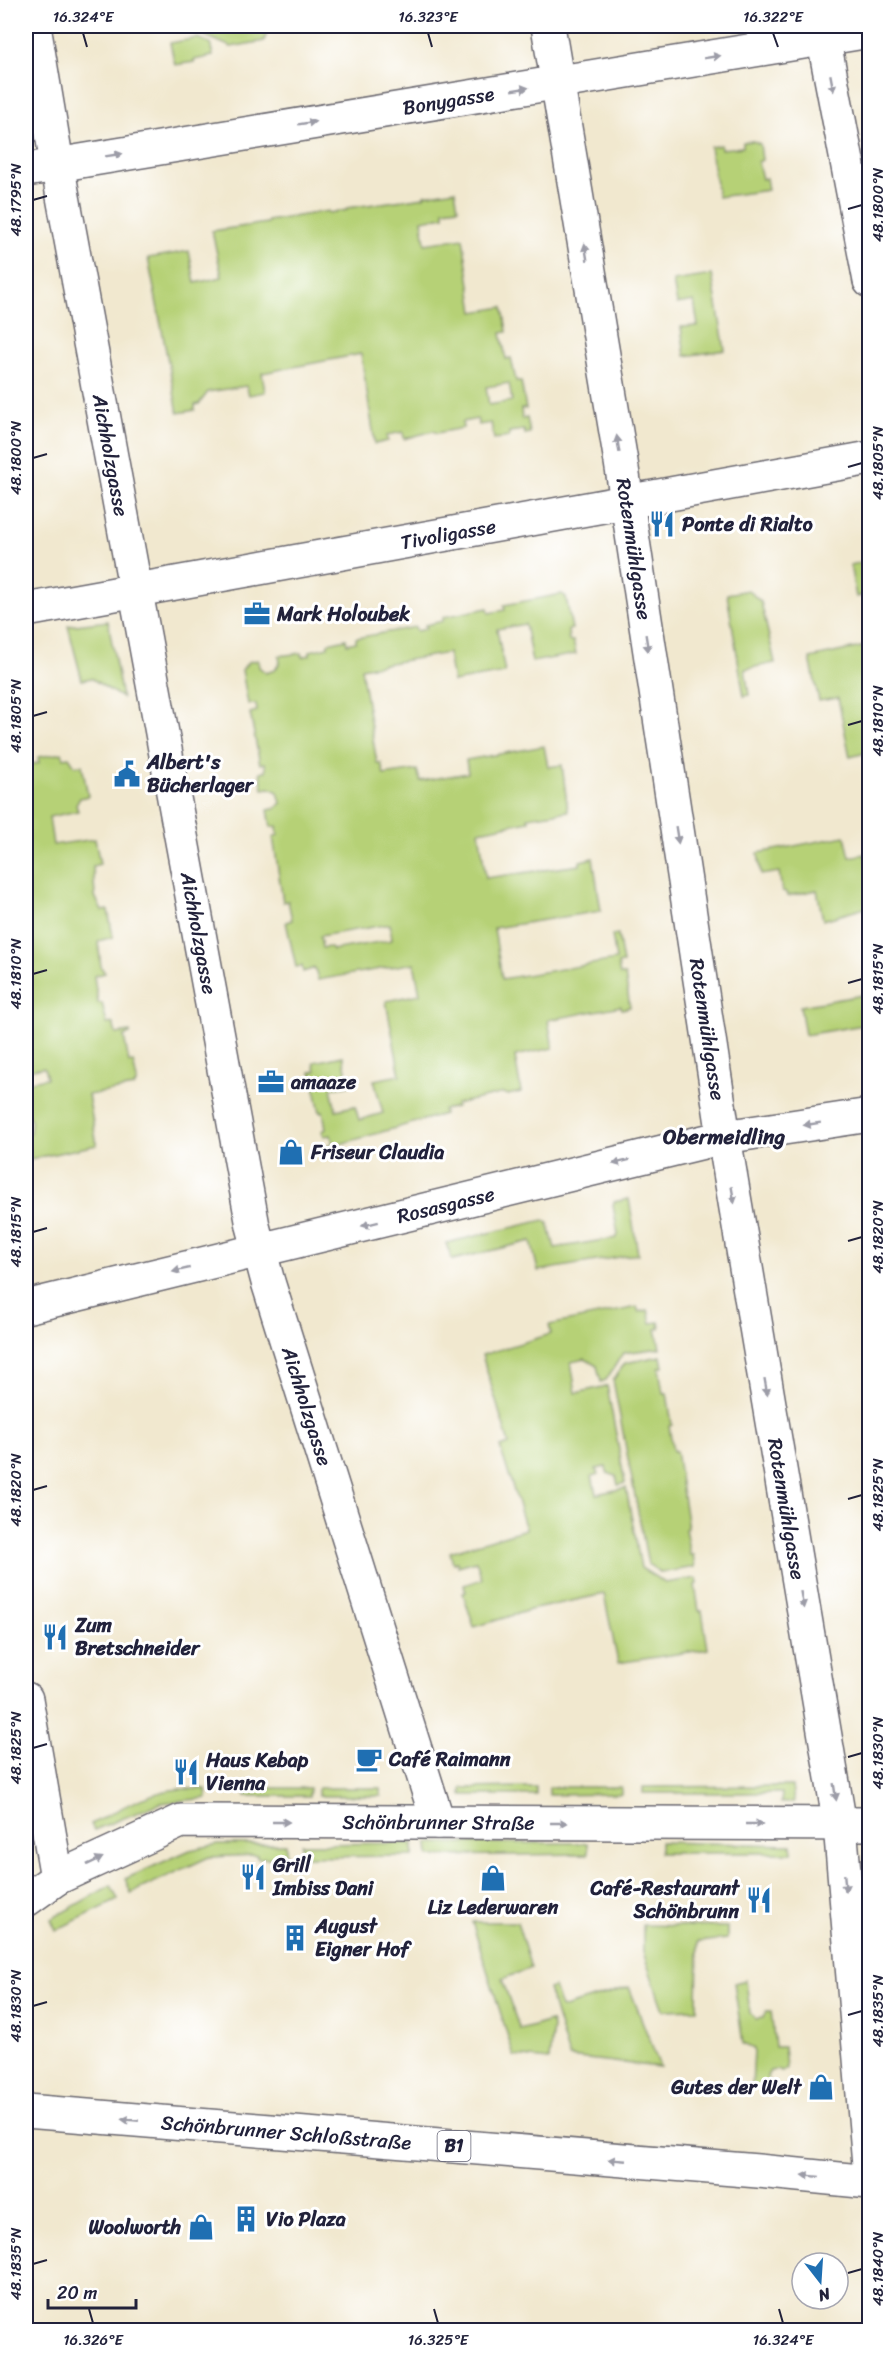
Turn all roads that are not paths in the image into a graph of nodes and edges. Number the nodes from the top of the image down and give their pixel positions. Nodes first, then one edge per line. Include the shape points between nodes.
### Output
1 (34, 26) edge
2 (548, 26) edge
3 (870, 31) edge
4 (823, 32) edge
5 (558, 82) junction
6 (41, 167) edge
7 (870, 281) edge
8 (870, 458) edge
9 (626, 502) junction
10 (135, 589) junction
11 (26, 610) edge
12 (870, 1115) edge
13 (724, 1137) junction
14 (259, 1252) junction
15 (26, 1307) edge
16 (26, 1699) edge
17 (438, 1822) junction
18 (855, 1825) edge
19 (57, 1878) junction
20 (26, 1900) edge
21 (26, 2111) edge
22 (870, 2176) edge
23 (870, 2182) edge

1 - 6 street, Aichholzgasse
2 - 5 street, Rotenmühlgasse
3 - 4 street, Bonygasse
5 -> 4 street, Bonygasse
4 -> 7 street
6 -> 5 street, Bonygasse
9 -> 5 street, Rotenmühlgasse
6 - 10 street, Aichholzgasse
8 - 9 street, Tivoligasse
9 - 10 street, Tivoligasse
9 -> 13 street, Rotenmühlgasse
10 - 11 street, Tivoligasse
10 - 14 street, Aichholzgasse
12 -> 13 street, Rosasgasse
13 -> 14 street, Rosasgasse
13 -> 18 street, Rotenmühlgasse
14 -> 15 street, Rosasgasse
14 - 17 street, Aichholzgasse
16 - 19 street
17 -> 18 street, Schönbrunner Straße
19 -> 17 street, Schönbrunner Straße via 181,1821
18 -> 22 street, Rotenmühlgasse
19 - 20 street, Schönbrunner Straße
23 -> 21 street, Schönbrunner Schloßstraße / B1

